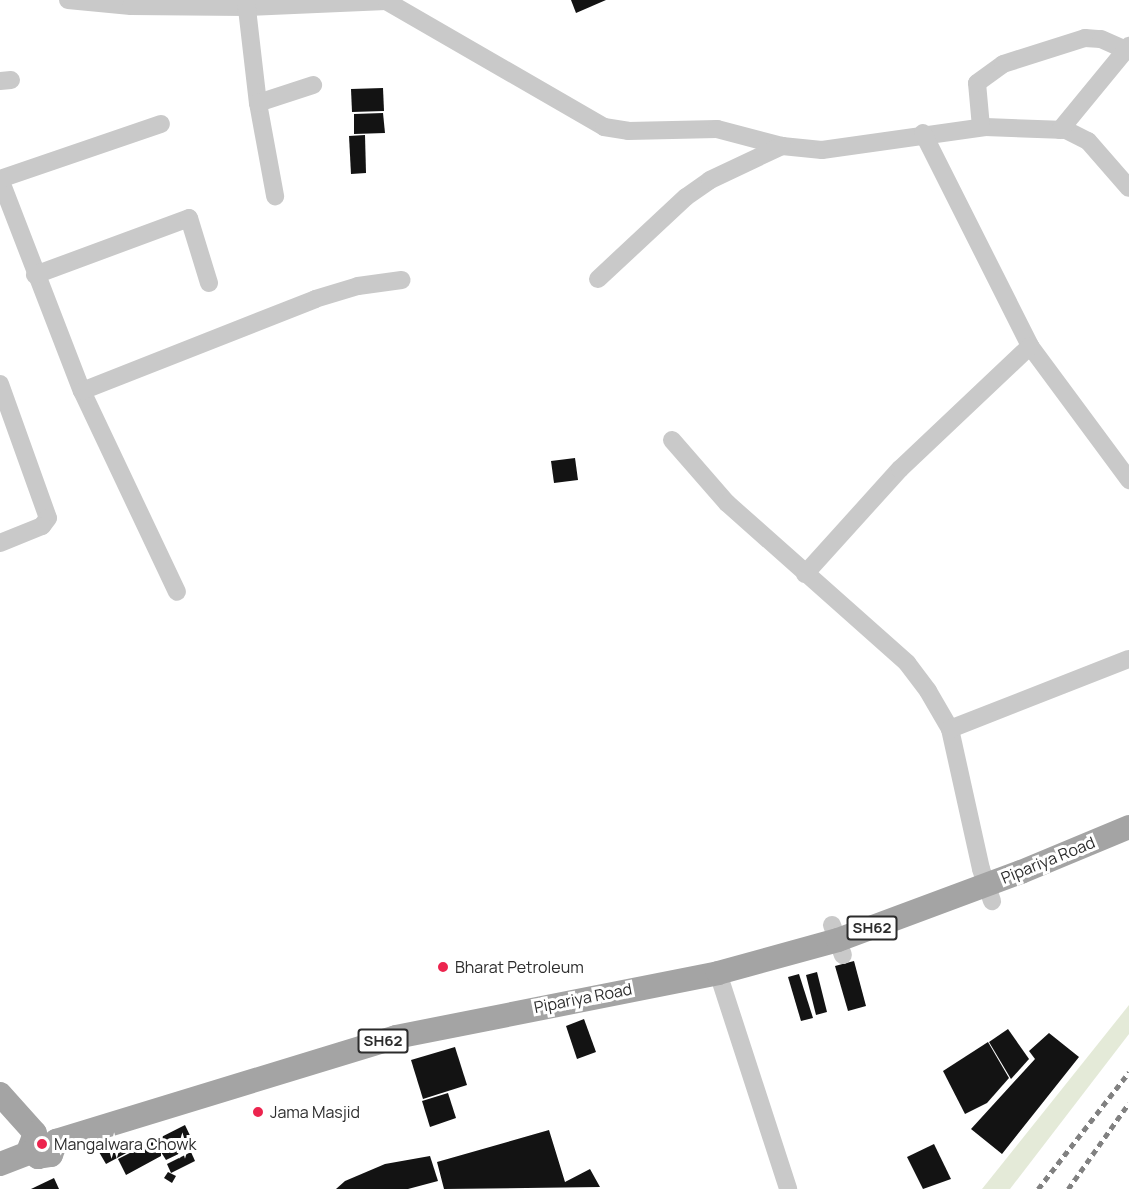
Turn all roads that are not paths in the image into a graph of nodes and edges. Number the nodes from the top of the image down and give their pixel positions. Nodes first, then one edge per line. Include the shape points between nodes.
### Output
1 (68, 0) edge
2 (386, 0) edge
3 (246, 4) edge
4 (1128, 48) edge
5 (313, 86) dead end
6 (258, 104) junction
7 (160, 124) dead end
8 (981, 127) junction
9 (1060, 130) junction
10 (923, 133) junction
11 (782, 146) junction
12 (0, 179) edge
13 (1129, 189) edge
14 (275, 196) dead end
15 (35, 275) junction
16 (598, 279) dead end
17 (402, 280) dead end
18 (209, 283) dead end
19 (1030, 346) junction
20 (0, 384) edge
21 (82, 391) junction
22 (672, 440) dead end
23 (1129, 480) edge
24 (0, 543) edge
25 (805, 574) junction
26 (177, 592) dead end
27 (1129, 659) edge
28 (950, 729) junction
29 (1129, 827) edge
30 (992, 901) dead end
31 (832, 925) dead end
32 (843, 955) dead end
33 (718, 973) junction
34 (0, 1094) edge
35 (41, 1142) junction
36 (0, 1164) edge
37 (788, 1189) edge

1 - 3 street via 131,6
2 - 3 street
2 - 11 street via 604,127 628,131 717,129
3 - 6 street
4 - 8 street via 1085,38 1003,64 977,82
4 - 9 street
5 - 6 street
6 - 14 street
7 - 12 street
8 - 9 street
8 - 10 street
9 - 13 street via 1088,141
10 - 11 street via 822,150
10 - 19 street
11 - 16 street via 710,180 686,197
12 - 15 street
15 - 18 street via 189,218
15 - 21 street
17 - 21 street via 358,286 315,299
19 - 23 street
19 - 25 street via 900,469
20 - 24 street via 48,518 42,526
21 - 26 street
22 - 25 street via 727,503
25 - 28 street via 907,663
27 - 28 street
28 - 30 street via 981,869
29 - 33 main road, Pipariya Road / SH62, bridge via 838,940
31 - 32 street
33 - 35 main road, Pipariya Road / SH62 via 396,1037
33 - 37 street
34 - 35 main road
35 - 36 main road, Pipariya Road

